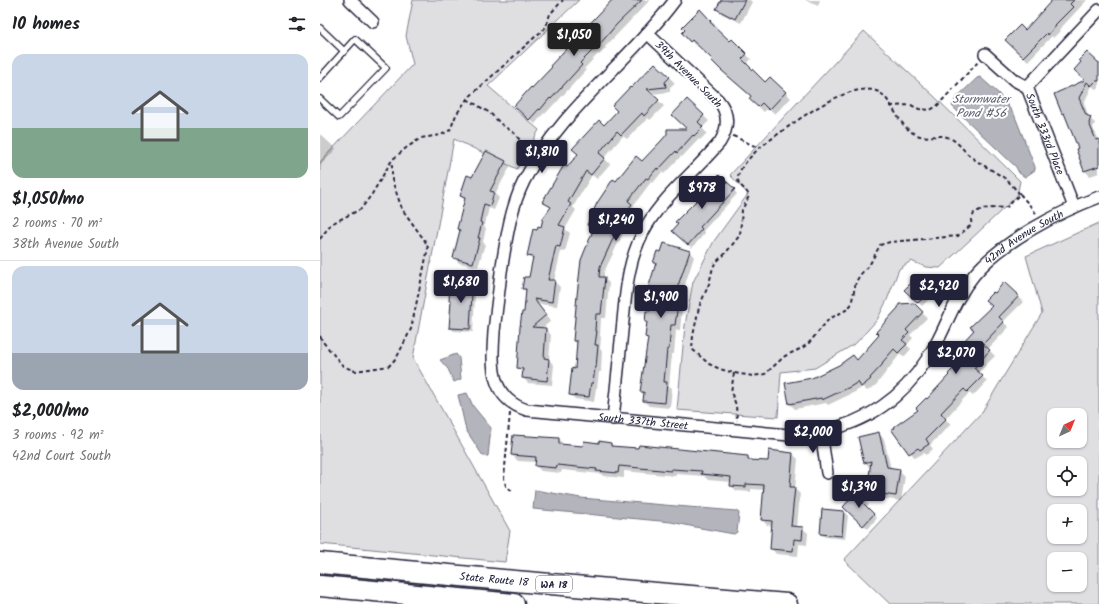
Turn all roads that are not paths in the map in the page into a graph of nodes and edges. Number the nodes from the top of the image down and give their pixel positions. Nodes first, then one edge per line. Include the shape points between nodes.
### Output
1 (350, 0) edge
2 (675, 0) edge
3 (1099, 10) edge
4 (373, 22) dead end
5 (320, 28) edge
6 (648, 34) junction
7 (344, 51) junction
8 (985, 54) road end
9 (320, 78) edge
10 (1027, 87) junction
11 (320, 99) edge
12 (1099, 197) edge
13 (1074, 207) junction
14 (613, 419) junction
15 (821, 432) junction
16 (789, 435) joint
17 (827, 473) dead end
18 (320, 563) edge
19 (320, 586) edge
20 (514, 604) edge
21 (787, 604) edge

1 - 4 street
2 - 6 street
3 - 10 street
5 - 7 lane
6 - 14 street, 39th Avenue South via 722,104 727,115 727,124 714,149 653,217 635,249 628,276
6 - 14 street, South 337th Street via 551,137 522,187 505,241 496,318 492,364 496,381 507,398 527,410
7 - 9 lane
7 - 11 lane via 356,40 386,68 339,117
8 - 10 street, South 333rd Place via 1014,80
10 - 13 street, South 333rd Place
12 - 13 street, 42nd Avenue South
13 - 15 street, 42nd Avenue South via 998,251 974,275 954,305 928,358 897,396 862,418
14 - 16 street, South 337th Street
15 - 16 street, 42nd Avenue South via 808,436
15 - 17 street
18 - 21 highway, State Route 18 / WA 18
19 - 20 highway, State Route 18

